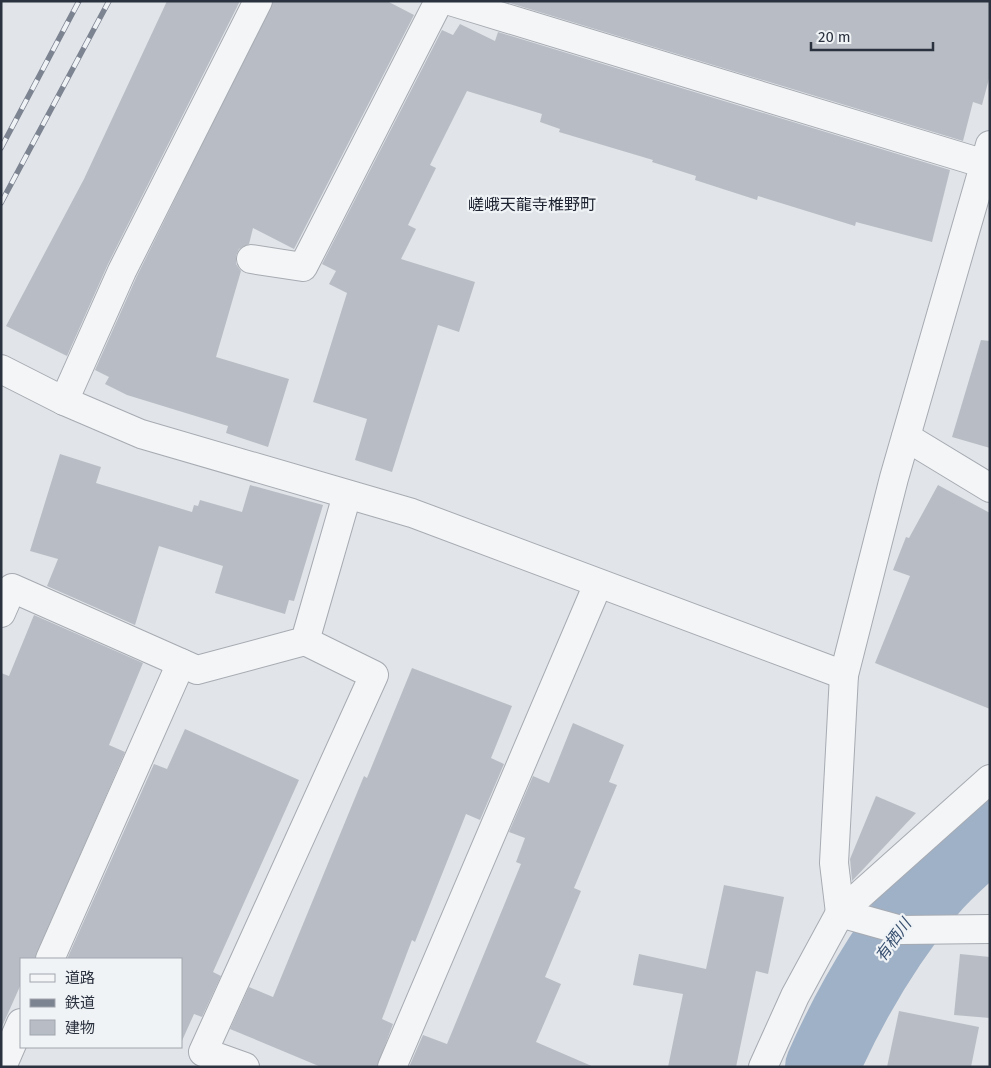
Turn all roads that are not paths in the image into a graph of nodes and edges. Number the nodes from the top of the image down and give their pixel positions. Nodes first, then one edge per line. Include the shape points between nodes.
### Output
1 (258, 1) edge
2 (439, 1) edge
3 (450, 1) edge
4 (987, 155) edge
5 (251, 259) dead end
6 (1, 369) edge
7 (64, 400) junction
8 (906, 437) junction
9 (990, 488) edge
10 (347, 495) junction
11 (598, 584) junction
12 (1, 613) edge
13 (305, 640) junction
14 (189, 666) junction
15 (844, 675) junction
16 (990, 779) edge
17 (840, 913) junction
18 (990, 929) edge
19 (50, 958) edge
20 (20, 1025) edge
21 (2, 1067) edge
22 (246, 1067) edge
23 (392, 1067) edge
24 (763, 1067) edge

1 - 7 street via 122,271
2 - 5 street via 303,267
3 - 4 street
4 - 8 street
6 - 7 street
7 - 10 street via 141,434
8 - 9 street
8 - 15 street
10 - 11 street via 412,513
10 - 13 street
11 - 15 street
11 - 23 street
12 - 14 street via 12,588
13 - 14 street
13 - 22 street via 374,675 203,1052
14 - 19 street
15 - 17 street via 834,863
16 - 17 street
17 - 18 street via 901,930
17 - 24 street via 795,996
20 - 21 street

